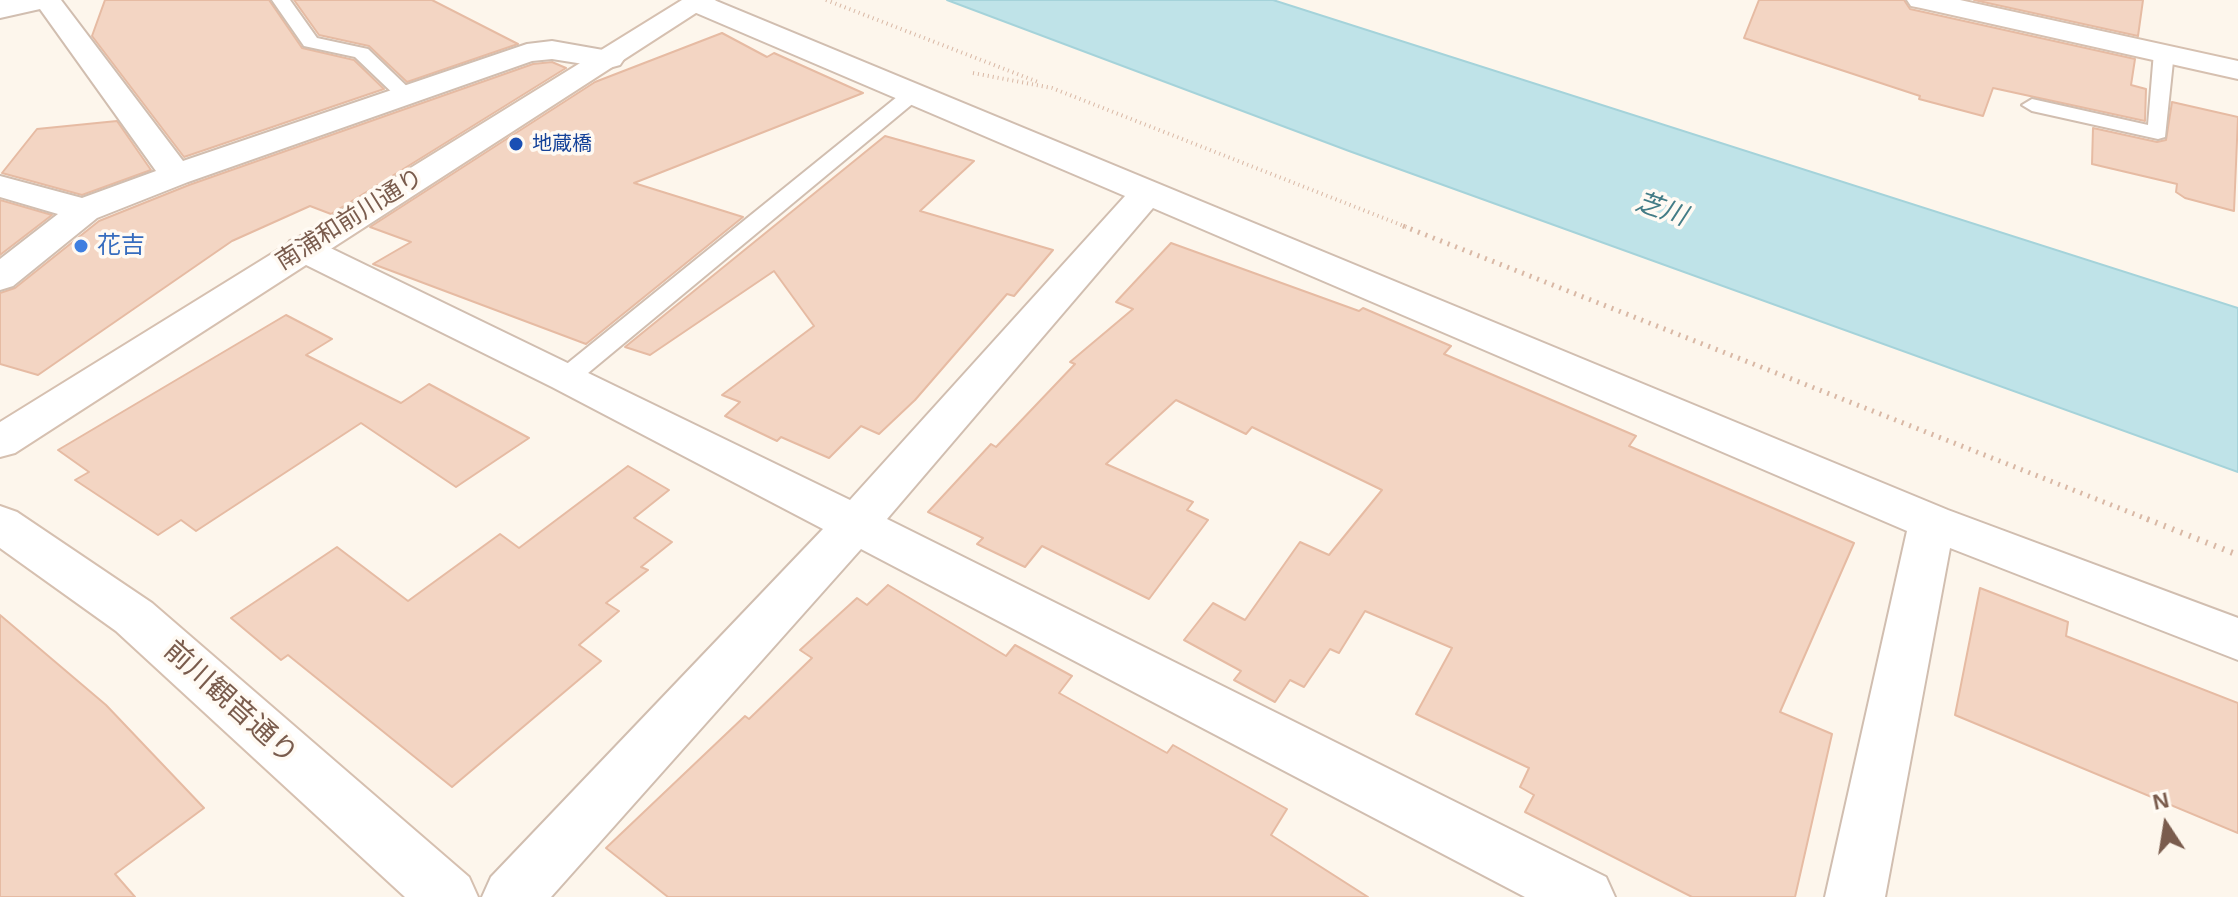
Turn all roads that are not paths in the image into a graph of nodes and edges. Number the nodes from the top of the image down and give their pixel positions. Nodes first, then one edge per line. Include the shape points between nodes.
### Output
1 (45, 0) edge
2 (281, 0) edge
3 (1921, 0) edge
4 (700, 1) edge
5 (0, 9) edge
6 (2164, 52) junction
7 (609, 59) junction
8 (2238, 70) edge
9 (915, 92) junction
10 (407, 96) junction
11 (2032, 105) dead end
12 (176, 175) junction
13 (0, 186) edge
14 (1149, 191) junction
15 (84, 210) junction
16 (303, 249) junction
17 (0, 278) edge
18 (567, 377) junction
19 (0, 442) edge
20 (1932, 522) junction
21 (0, 524) edge
22 (856, 524) junction
23 (2238, 639) edge
24 (448, 897) edge
25 (512, 897) edge
26 (1585, 897) edge
27 (1855, 897) edge

1 - 5 street
1 - 12 street
2 - 10 lane via 311,42 361,53
3 - 6 street
4 - 7 street, 南浦和前川通り
4 - 9 street
6 - 8 street
6 - 11 lane via 2158,133
7 - 10 street via 542,50
7 - 16 street, 南浦和前川通り
9 - 14 street
9 - 18 lane
10 - 12 street
12 - 15 street
13 - 15 street
14 - 20 street
14 - 22 street
15 - 17 street
16 - 18 street
16 - 19 street, 南浦和前川通り
18 - 22 street
20 - 23 street
20 - 27 street
21 - 24 street, 前川観音通り via 134,617
22 - 25 street
22 - 26 street

